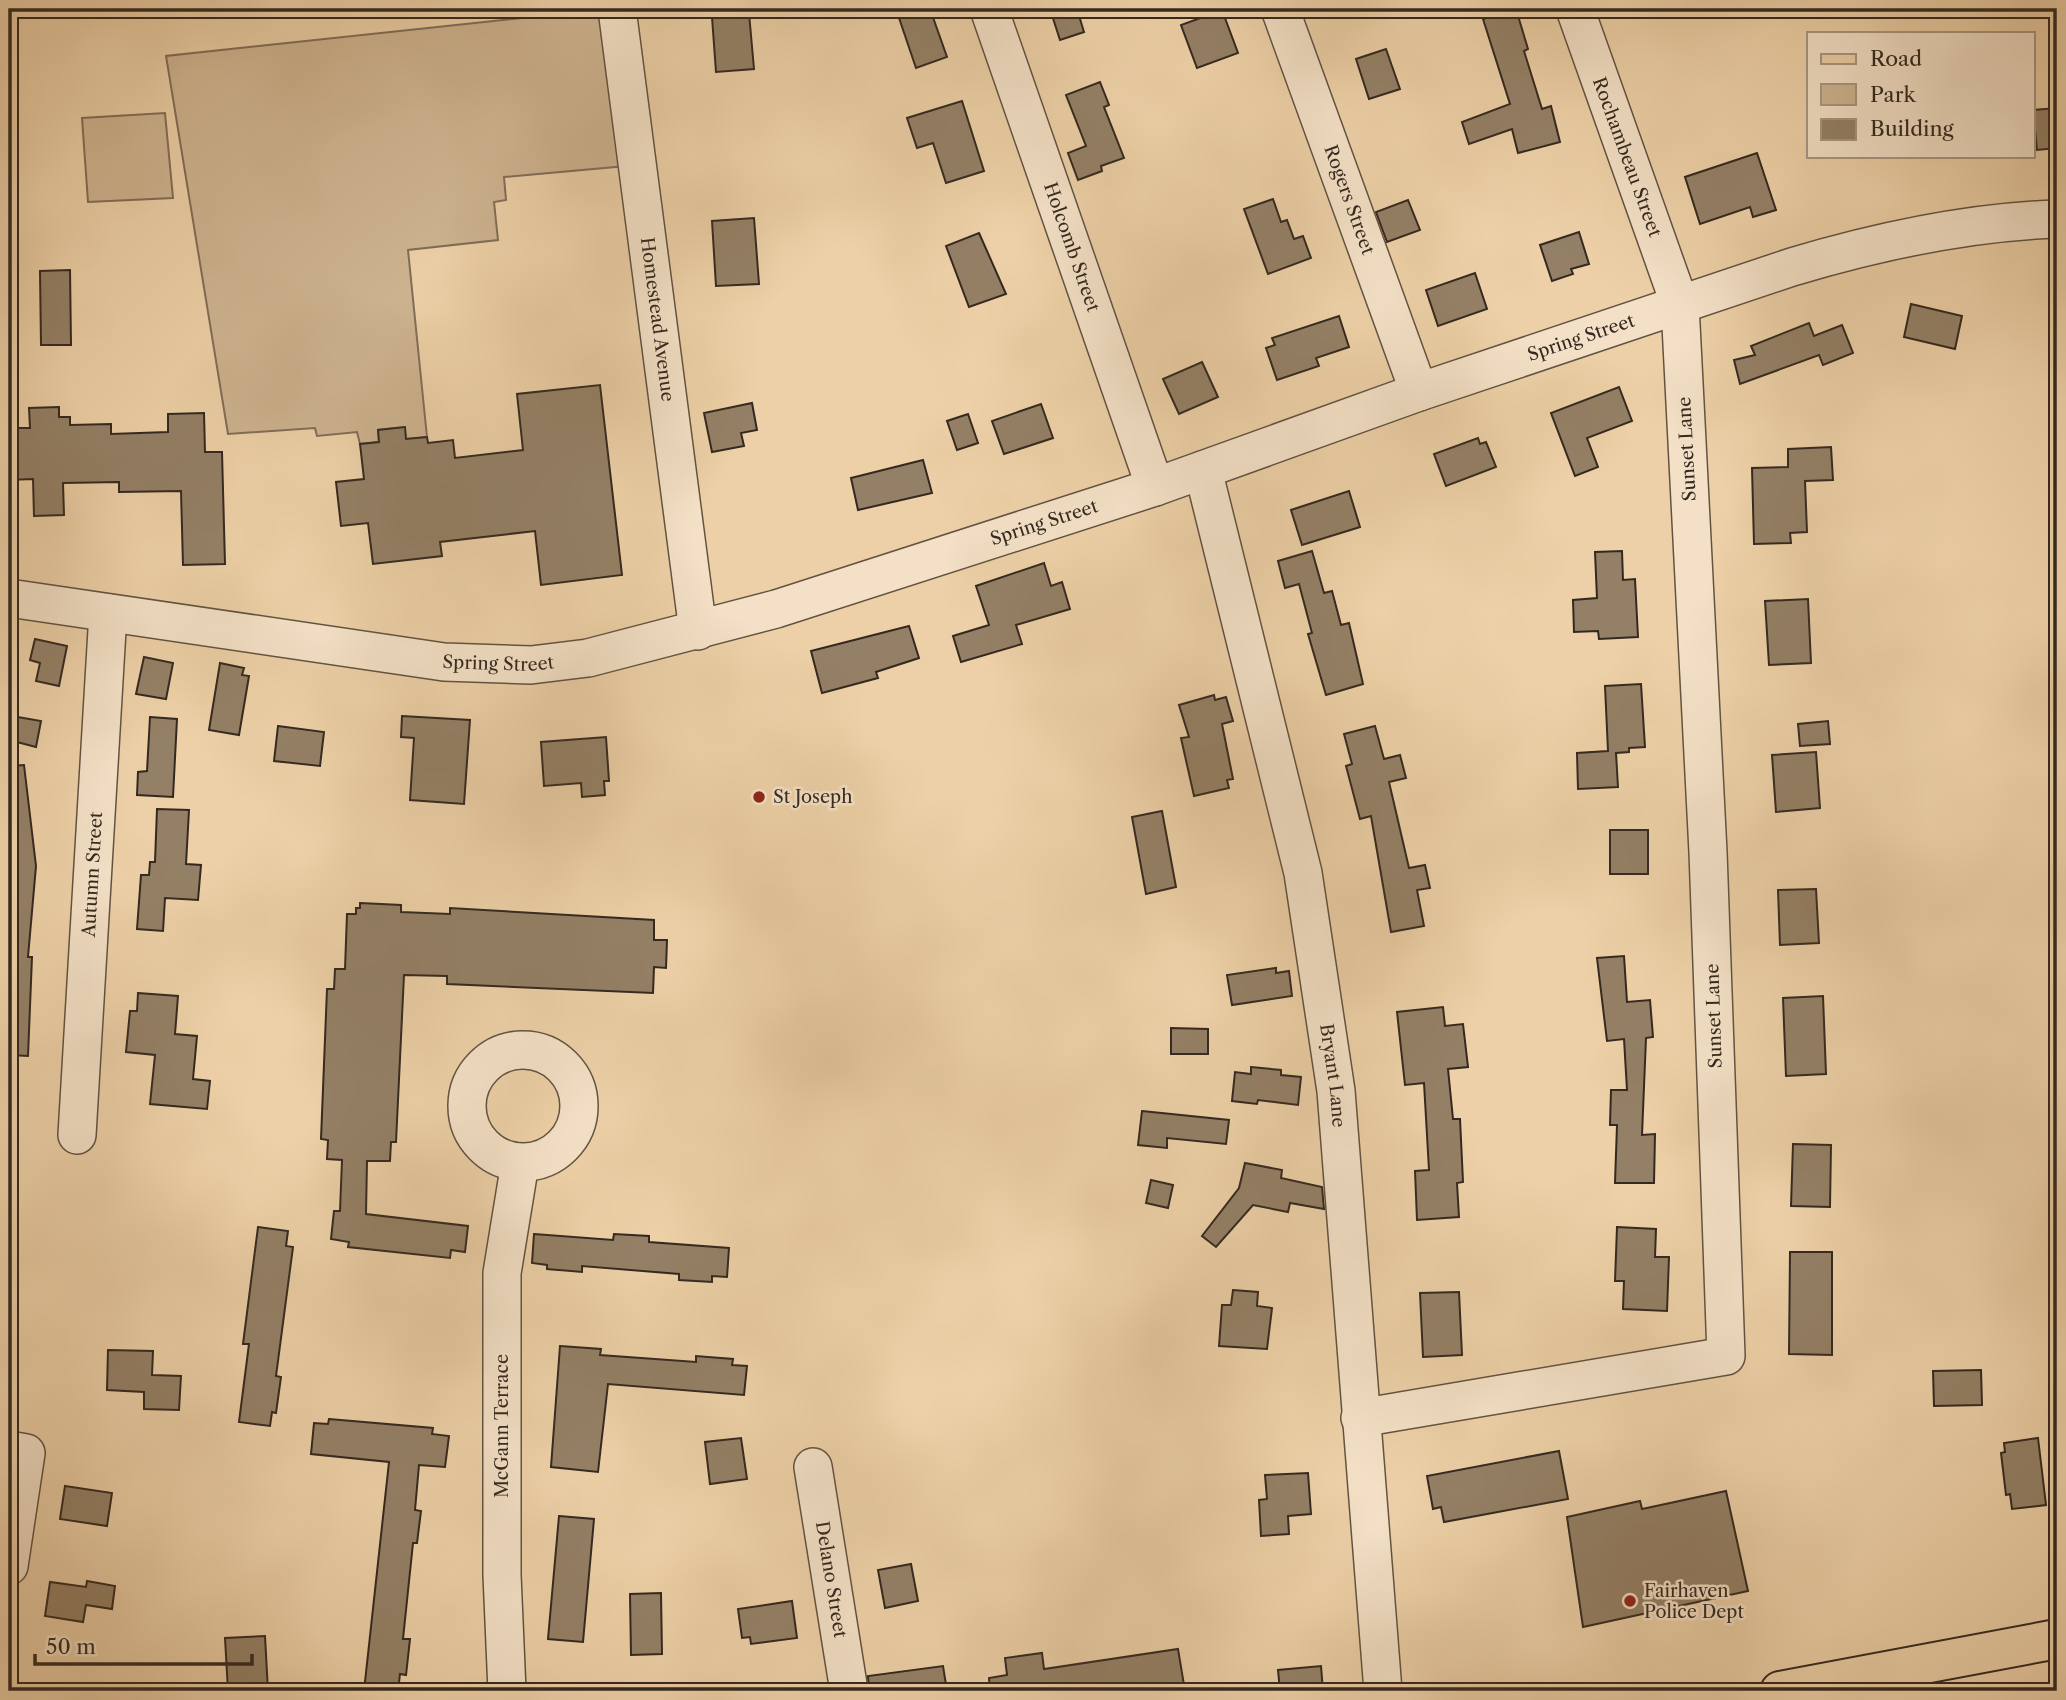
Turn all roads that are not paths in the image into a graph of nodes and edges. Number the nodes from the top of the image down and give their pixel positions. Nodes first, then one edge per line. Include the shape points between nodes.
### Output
1 (617, 9) edge
2 (989, 9) edge
3 (1280, 9) edge
4 (1575, 9) edge
5 (2057, 219) edge
6 (1680, 305) junction
7 (1419, 392) junction
8 (1203, 470) junction
9 (1155, 487) junction
10 (9, 598) edge
11 (108, 613) junction
12 (698, 631) junction
13 (77, 1135) dead end
14 (520, 1163) dead end
15 (1360, 1418) junction
16 (17, 1452) edge
17 (813, 1467) dead end
18 (9, 1566) edge
19 (2057, 1639) edge
20 (507, 1691) edge
21 (849, 1691) edge
22 (1383, 1691) edge
23 (1780, 1691) edge

1 - 12 street, Homestead Avenue
2 - 9 street, Holcomb Street
3 - 7 street, Rogers Street
4 - 6 street, Rochambeau Street
5 - 6 street, Spring Street via 1949,229 1853,248
6 - 7 street, Spring Street
6 - 15 street, Sunset Lane via 1708,852 1726,1356
7 - 8 street, Spring Street
8 - 9 street, Spring Street
8 - 15 street, Bryant Lane via 1303,873 1336,1091
9 - 12 street, Spring Street
10 - 11 street, Spring Street
11 - 12 street, Spring Street via 395,656 490,665 572,661
11 - 13 street, Autumn Street
14 - 20 street, McGann Terrace via 502,1273 502,1575
15 - 22 street, Bryant Lane
16 - 18 street
17 - 21 street, Delano Street
19 - 23 main road

